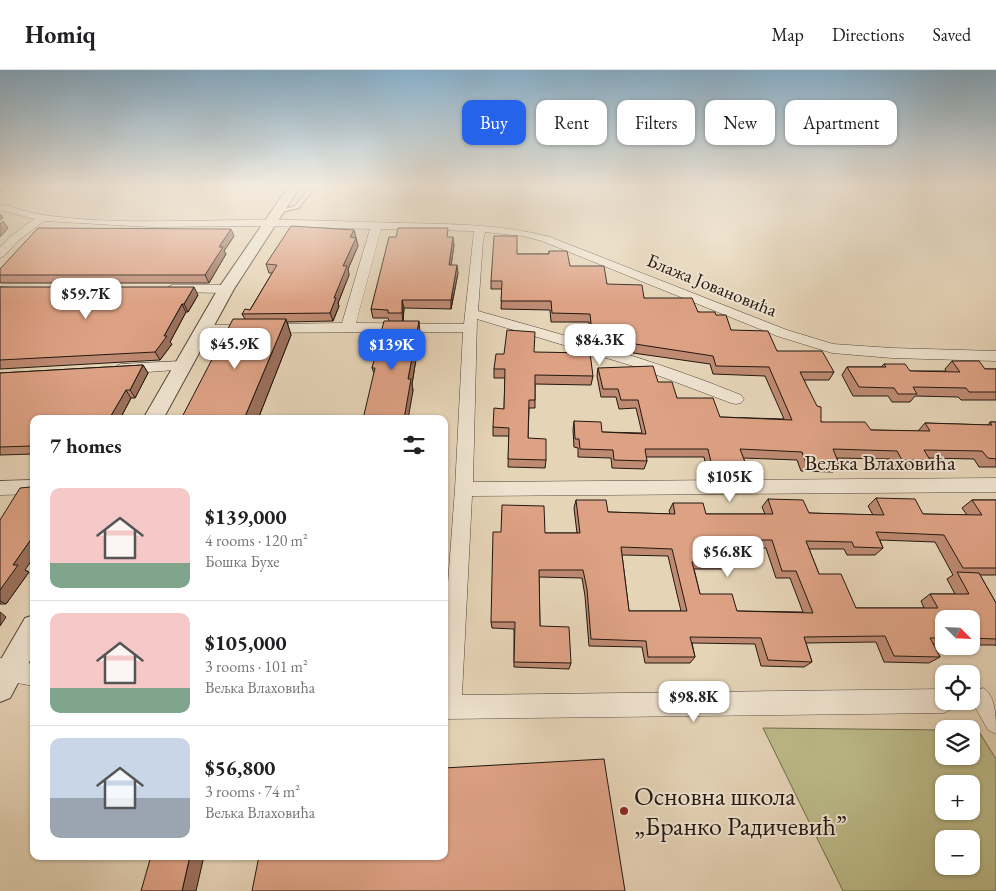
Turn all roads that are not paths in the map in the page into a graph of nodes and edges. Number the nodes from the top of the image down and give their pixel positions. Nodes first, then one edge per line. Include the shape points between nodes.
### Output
1 (32, 225) edge
2 (267, 225) edge
3 (377, 225) edge
4 (388, 225) edge
5 (480, 228) junction
6 (0, 254) edge
7 (156, 289) edge
8 (226, 289) junction
9 (470, 321) junction
10 (348, 327) junction
11 (204, 329) junction
12 (996, 356) edge
13 (183, 366) junction
14 (106, 370) edge
15 (736, 399) dead end
16 (155, 415) edge
17 (996, 485) edge
18 (30, 487) edge
19 (0, 488) edge
20 (464, 489) junction
21 (30, 635) edge
22 (10, 676) edge
23 (448, 694) edge
24 (983, 700) edge
25 (935, 701) edge
26 (448, 707) edge
27 (996, 722) edge

1 - 6 street
2 - 8 street
3 - 10 street
4 - 5 street, Блажа Јовановића
5 - 9 street
5 - 12 street, Блажа Јовановића via 546,239 782,333 832,348
7 - 8 street
8 - 11 street
9 - 10 street
9 - 15 street via 624,358
9 - 20 street
10 - 11 street
11 - 13 street
13 - 14 street
13 - 16 street
17 - 20 street, Вељка Влаховића
18 - 19 street
20 - 23 street
21 - 22 street
24 - 27 street
25 - 26 street

